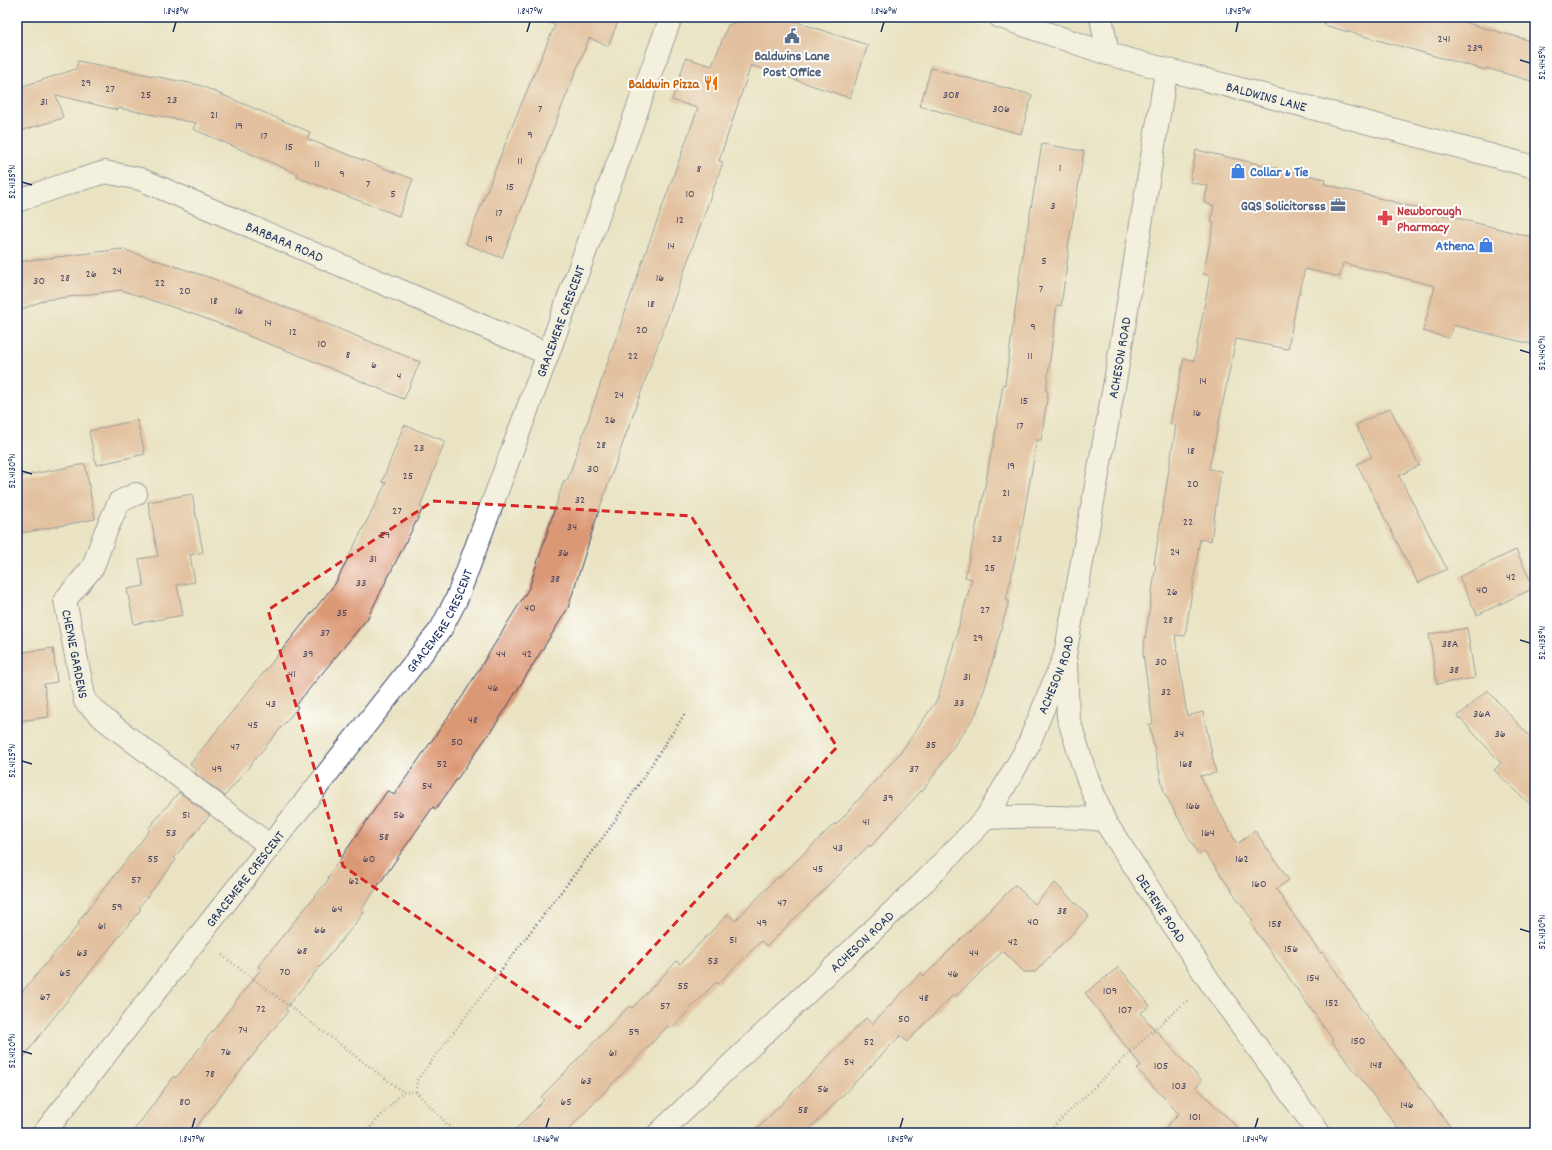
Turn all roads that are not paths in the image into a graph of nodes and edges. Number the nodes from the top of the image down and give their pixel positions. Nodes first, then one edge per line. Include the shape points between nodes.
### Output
1 (671, 17) edge
2 (1000, 17) edge
3 (1100, 17) edge
4 (1108, 54) junction
5 (1169, 71) junction
6 (1535, 167) edge
7 (17, 202) edge
8 (548, 354) junction
9 (136, 494) dead end
10 (1065, 655) junction
11 (986, 818) junction
12 (1104, 820) junction
13 (270, 846) junction
14 (44, 1133) edge
15 (659, 1133) edge
16 (1319, 1133) edge

1 - 8 street, GRACEMERE CRESCENT
2 - 4 street, BALDWINS LANE
3 - 4 street
4 - 5 street, BALDWINS LANE
5 - 6 street, BALDWINS LANE
5 - 10 street, ACHESON ROAD via 1164,84 1117,370
7 - 8 street, BARBARA ROAD via 105,172 140,179
8 - 13 street, GRACEMERE CRESCENT via 457,598 441,630
9 - 13 street, CHEYNE GARDENS via 119,502 93,567 65,600 85,702
10 - 11 street, ACHESON ROAD via 1027,748
10 - 12 street, DELRENE ROAD via 1068,716 1085,772
11 - 12 street via 1078,817
11 - 15 street, ACHESON ROAD via 926,880
12 - 16 street, DELRENE ROAD via 1210,982
13 - 14 street, GRACEMERE CRESCENT

